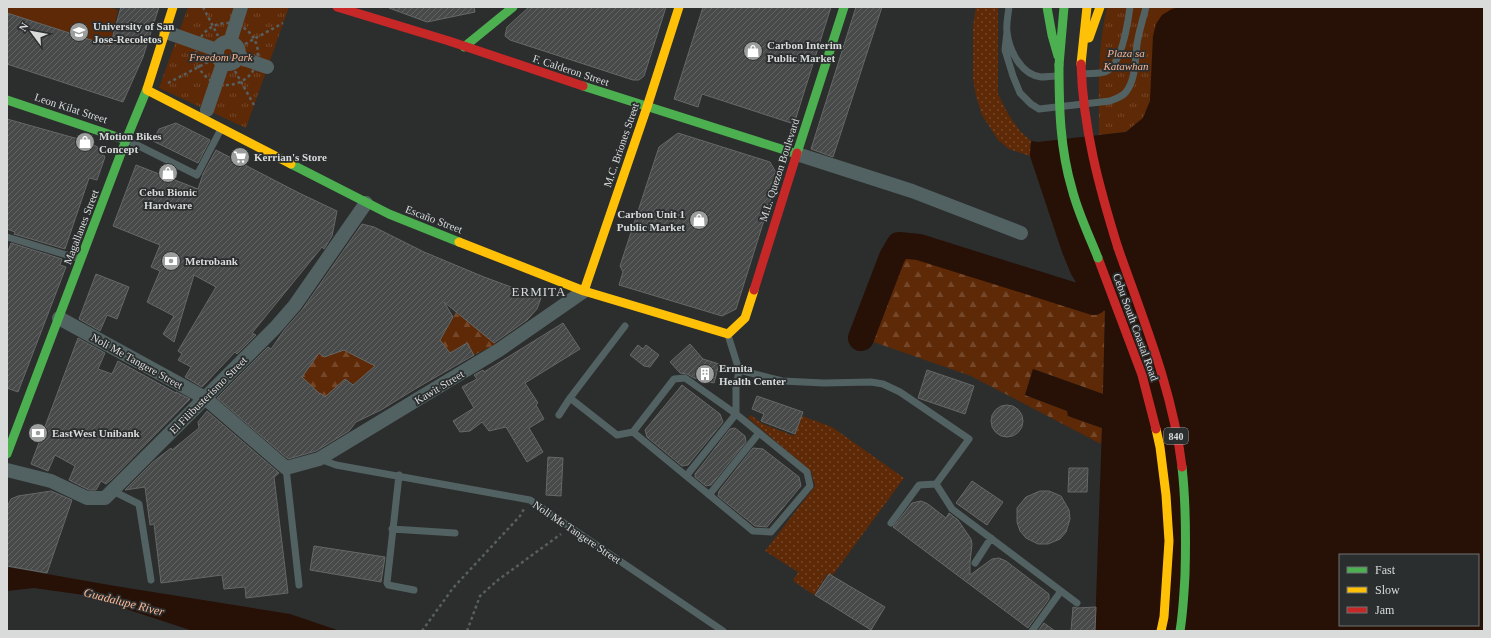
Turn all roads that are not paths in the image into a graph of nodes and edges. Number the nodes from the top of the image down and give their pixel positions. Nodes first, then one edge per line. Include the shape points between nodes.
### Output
1 (173, 7) edge
2 (241, 7) edge
3 (337, 7) edge
4 (513, 7) edge
5 (679, 7) edge
6 (844, 7) edge
7 (1009, 7) edge
8 (1047, 7) edge
9 (1064, 7) edge
10 (1087, 7) edge
11 (1100, 7) edge
12 (1130, 7) edge
13 (1146, 7) edge
14 (166, 32) junction
15 (1007, 32) junction
16 (464, 47) junction
17 (227, 53) junction
18 (1082, 61) junction
19 (1059, 63) junction
20 (267, 67) dead end
21 (147, 90) junction
22 (7, 100) edge
23 (647, 107) junction
24 (207, 110) dead end
25 (221, 128) junction
26 (126, 140) junction
27 (797, 154) junction
28 (366, 203) junction
29 (1021, 233) dead end
30 (7, 237) edge
31 (81, 259) junction
32 (584, 291) junction
33 (59, 318) junction
34 (625, 326) dead end
35 (728, 334) junction
36 (739, 370) junction
37 (205, 398) junction
38 (570, 398) junction
39 (559, 414) dead end
40 (736, 414) junction
41 (633, 432) junction
42 (759, 433) junction
43 (7, 452) edge
44 (319, 459) junction
45 (286, 468) junction
46 (7, 470) edge
47 (399, 475) junction
48 (687, 476) junction
49 (936, 484) junction
50 (113, 491) junction
51 (710, 495) junction
52 (891, 523) dead end
53 (392, 529) junction
54 (454, 533) dead end
55 (991, 538) junction
56 (975, 563) dead end
57 (151, 580) dead end
58 (298, 585) dead end
59 (414, 590) dead end
60 (1061, 591) junction
61 (1077, 603) dead end
62 (723, 631) edge
63 (1032, 631) edge
64 (1161, 631) edge
65 (1180, 631) edge

1 - 14 main road, Magallanes Street
2 - 17 street
3 - 16 main road, F. Calderon Street
4 - 16 main road
5 - 23 main road, M.C. Briones Street
6 - 27 main road, M.L. Quezon Boulevard
7 - 15 lane
8 - 19 main road, Cebu South Coastal Road
9 - 19 main road, Cebu South Coastal Road / 840
10 - 18 main road, Cebu South Coastal Road / 840
11 - 18 main road, Cebu South Coastal Road
12 - 15 lane via 1127,28 1117,58 1105,72 1041,77 1032,74 1023,69 1012,51
13 - 15 lane via 1131,81 1126,92 1110,101 1039,109 1031,104 1020,93 1013,76 1005,50
14 - 17 street
14 - 21 main road, Magallanes Street
16 - 23 main road, F. Calderon Street
17 - 20 street
17 - 24 street
18 - 65 main road, Cebu South Coastal Road / 840, bridge via 1082,97 1092,160 1118,248 1160,369 1179,447 1186,543 1183,617
19 - 64 main road, Cebu South Coastal Road / 840, bridge via 1060,129 1077,207 1142,375 1160,448 1169,540
21 - 25 main road, Escaño Street
21 - 26 main road, Magallanes Street
22 - 26 main road, Leon Kilat Street
23 - 27 main road, F. Calderon Street
23 - 32 main road, M.C. Briones Street
25 - 26 lane via 197,176
25 - 28 main road, Escaño Street
26 - 31 main road, Magallanes Street
27 - 29 street via 912,191
27 - 35 main road, M.L. Quezon Boulevard via 745,318
28 - 32 main road, Escaño Street
28 - 37 street, El Filibusterismo Street via 295,305
30 - 31 lane
31 - 33 main road, Magallanes Street
32 - 35 main road, Escaño Street
32 - 44 street, Kawit Street via 499,350
33 - 37 street, Noli Me Tangere Street
33 - 43 main road, Magallanes Street via 17,419
34 - 38 lane
35 - 36 lane
36 - 40 lane
36 - 49 lane via 782,382 871,382 883,384 900,392 969,439
37 - 45 street, Noli Me Tangere Street
37 - 50 street, El Filibusterismo Street
38 - 39 lane
38 - 41 lane via 617,435
40 - 41 lane via 685,378 674,378
40 - 42 lane
40 - 48 lane
41 - 48 lane
42 - 51 lane
42 - 51 lane via 807,472 810,486 771,532 753,531
44 - 45 street, Kawit Street
44 - 47 lane, Noli Me Tangere Street via 336,465
45 - 58 lane
46 - 50 street, El Filibusterismo Street via 51,481 87,498 106,498
47 - 53 lane
47 - 62 lane, Noli Me Tangere Street via 530,500
48 - 51 lane
49 - 52 lane via 919,485
49 - 55 lane via 952,509
50 - 57 lane via 139,504
53 - 54 lane
53 - 59 lane via 387,583
55 - 56 lane
55 - 60 lane
60 - 61 lane
60 - 63 lane

